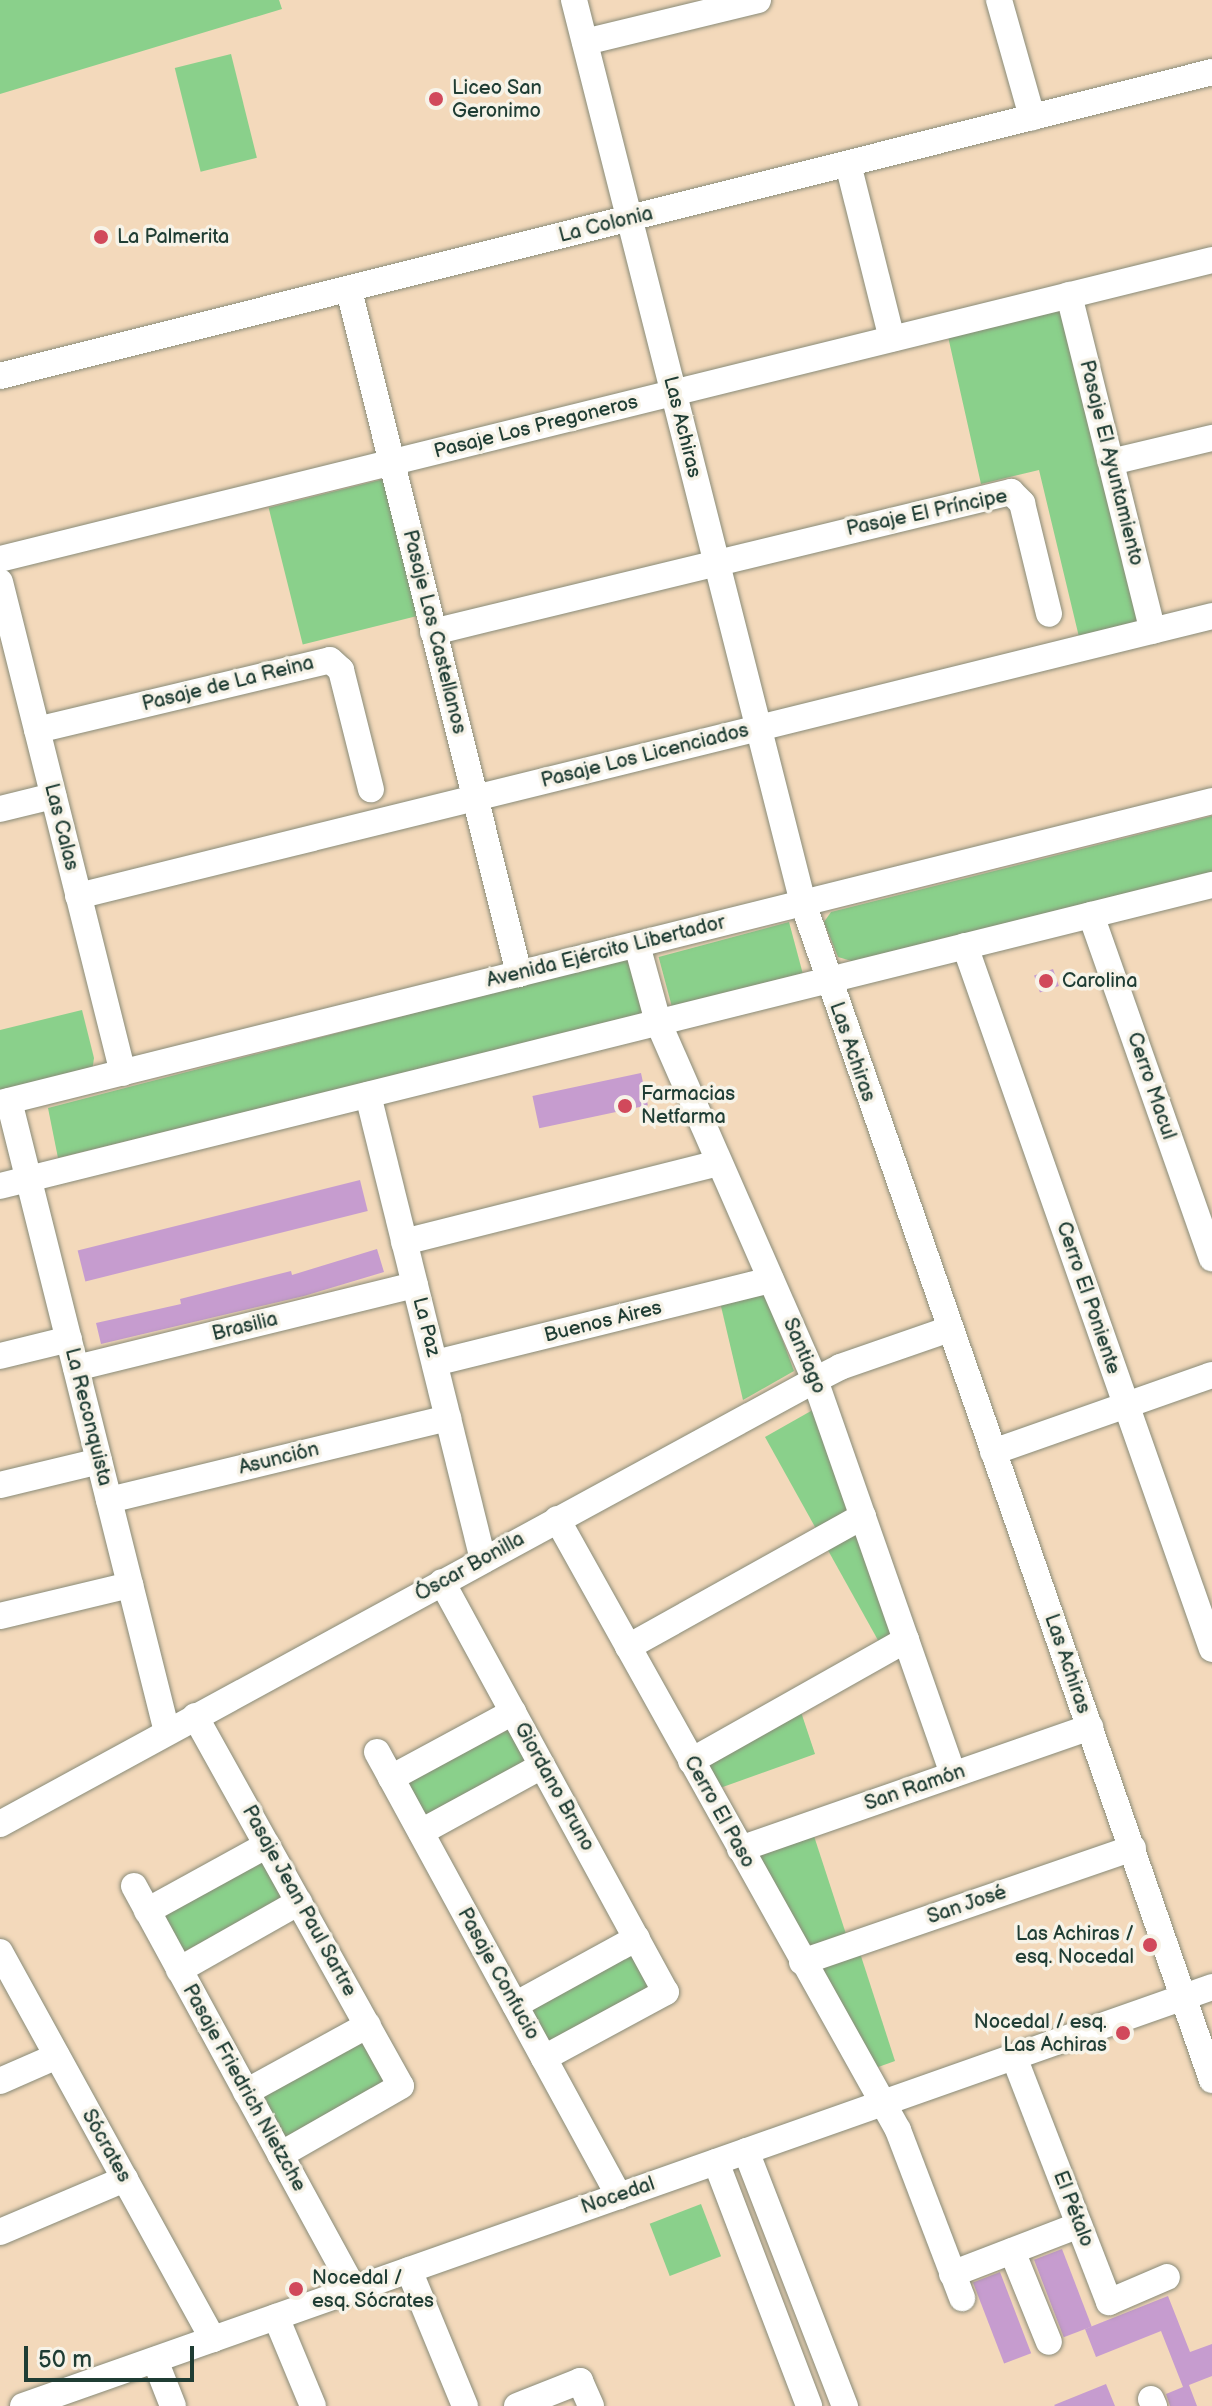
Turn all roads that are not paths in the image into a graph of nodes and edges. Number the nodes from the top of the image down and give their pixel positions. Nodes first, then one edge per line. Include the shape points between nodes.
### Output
1 (574, 0) edge
2 (758, 0) edge
3 (999, 0) edge
4 (585, 42) junction
5 (1212, 72) edge
6 (1032, 117) junction
7 (848, 164) junction
8 (629, 220) junction
9 (1212, 260) edge
10 (349, 290) junction
11 (1069, 295) junction
12 (892, 339) junction
13 (0, 376) edge
14 (673, 393) junction
15 (1212, 438) edge
16 (391, 462) junction
17 (1111, 462) junction
18 (0, 559) edge
19 (716, 561) junction
20 (0, 582) edge
21 (1049, 614) dead end
22 (1212, 616) edge
23 (1153, 631) junction
24 (433, 632) junction
25 (758, 728) junction
26 (37, 730) junction
27 (371, 789) dead end
28 (53, 796) junction
29 (475, 798) junction
30 (1212, 801) edge
31 (0, 809) edge
32 (1212, 885) edge
33 (78, 896) junction
34 (803, 903) junction
35 (1091, 915) junction
36 (637, 945) junction
37 (965, 946) junction
38 (519, 974) junction
39 (827, 980) junction
40 (658, 1022) junction
41 (123, 1073) junction
42 (368, 1095) junction
43 (4, 1102) edge
44 (718, 1163) junction
45 (29, 1179) junction
46 (0, 1186) edge
47 (404, 1242) junction
48 (1212, 1258) edge
49 (771, 1280) junction
50 (415, 1285) junction
51 (950, 1329) junction
52 (69, 1339) junction
53 (0, 1356) edge
54 (435, 1363) junction
55 (76, 1368) junction
56 (1212, 1375) edge
57 (815, 1380) junction
58 (1126, 1405) junction
59 (448, 1418) junction
60 (993, 1452) junction
61 (99, 1461) junction
62 (0, 1485) edge
63 (109, 1500) junction
64 (863, 1516) junction
65 (557, 1519) junction
66 (483, 1560) junction
67 (442, 1582) junction
68 (130, 1585) junction
69 (0, 1616) edge
70 (906, 1640) junction
71 (628, 1647) junction
72 (1212, 1649) edge
73 (513, 1712) junction
74 (195, 1716) junction
75 (1090, 1727) junction
76 (167, 1732) junction
77 (377, 1752) dead end
78 (691, 1761) junction
79 (542, 1766) junction
80 (953, 1775) junction
81 (391, 1778) junction
82 (0, 1824) edge
83 (421, 1832) junction
84 (267, 1845) junction
85 (1133, 1848) junction
86 (740, 1849) junction
87 (134, 1886) dead end
88 (299, 1902) junction
89 (147, 1911) junction
90 (637, 1938) junction
91 (0, 1952) edge
92 (802, 1962) junction
93 (179, 1970) junction
94 (1212, 1987) edge
95 (1185, 1997) junction
96 (515, 2005) junction
97 (368, 2025) junction
98 (57, 2056) junction
99 (1014, 2057) junction
100 (544, 2058) junction
101 (1212, 2080) edge
102 (0, 2081) edge
103 (246, 2092) junction
104 (881, 2104) junction
105 (746, 2151) junction
106 (280, 2155) junction
107 (716, 2162) junction
108 (125, 2179) junction
109 (619, 2196) junction
110 (1079, 2225) junction
111 (0, 2232) edge
112 (1012, 2251) junction
113 (409, 2270) junction
114 (1167, 2277) dead end
115 (354, 2289) junction
116 (276, 2317) junction
117 (213, 2339) junction
118 (1049, 2342) dead end
119 (155, 2360) junction
120 (23, 2406) edge
121 (173, 2406) edge
122 (313, 2406) edge
123 (465, 2406) edge
124 (517, 2406) edge
125 (591, 2406) edge
126 (809, 2406) edge
127 (845, 2406) edge

1 - 4 street, Las Achiras
2 - 4 street
3 - 6 street
4 - 8 street, Las Achiras
5 - 6 street, La Colonia
6 - 7 street, La Colonia
7 - 8 street, La Colonia
7 - 12 street
8 - 10 street, La Colonia
8 - 14 street, Las Achiras
9 - 11 street, Pasaje Los Pregoneros
10 - 13 street, La Colonia
10 - 16 street, Pasaje Los Castellanos
11 - 12 street, Pasaje Los Pregoneros
11 - 17 street, Pasaje El Ayuntamiento
12 - 14 street, Pasaje Los Pregoneros
14 - 16 street, Pasaje Los Pregoneros
14 - 19 street, Las Achiras
15 - 17 street
16 - 18 street, Pasaje Los Pregoneros
16 - 24 street, Pasaje Los Castellanos
17 - 23 street, Pasaje El Ayuntamiento
19 - 21 street, Pasaje El Príncipe via 1011,492 1022,503
19 - 24 street
19 - 25 street, Las Achiras
20 - 26 street, Las Calas
22 - 23 street, Pasaje Los Licenciados
23 - 25 street, Pasaje Los Licenciados
24 - 29 street, Pasaje Los Castellanos
25 - 29 street, Pasaje Los Licenciados
25 - 34 street, Las Achiras
26 - 27 street, Pasaje de La Reina via 330,660 339,665
26 - 28 street, Las Calas
28 - 31 street
28 - 33 street, Las Calas
29 - 33 street, Pasaje Los Licenciados
29 - 38 street, Pasaje Los Castellanos
30 - 34 street, Avenida Ejército Libertador
32 - 35 street
33 - 41 street, Las Calas
34 - 36 street, Avenida Ejército Libertador
34 - 39 street, Las Achiras
35 - 37 street
35 - 48 street, Cerro Macul
36 - 38 street, Avenida Ejército Libertador
36 - 40 street, Santiago
37 - 39 street
37 - 58 street, Cerro El Poniente
38 - 41 street, Avenida Ejército Libertador
39 - 40 street
39 - 51 street, Las Achiras
40 - 42 street
40 - 44 street, Santiago
41 - 43 street, Avenida Ejército Libertador
42 - 45 street
42 - 47 street, La Paz
43 - 45 street, La Reconquista
44 - 47 street
44 - 49 street, Santiago
45 - 46 street
45 - 52 street, La Reconquista
47 - 50 street, La Paz
49 - 54 street, Buenos Aires
49 - 57 street, Santiago
50 - 54 street, La Paz
50 - 55 street, Brasilia
51 - 57 street, Óscar Bonilla
51 - 60 street, Las Achiras
52 - 53 street
52 - 55 street, La Reconquista
54 - 59 street, La Paz
55 - 61 street, La Reconquista
56 - 58 street
57 - 64 street, Santiago
57 - 65 street, Óscar Bonilla
58 - 60 street
58 - 72 street, Cerro El Poniente
59 - 63 street, Asunción
59 - 66 street, La Paz
60 - 75 street, Las Achiras
61 - 62 street
61 - 63 street, La Reconquista
63 - 68 street, La Reconquista
64 - 70 street, Santiago
64 - 71 street
65 - 66 street, Óscar Bonilla
65 - 71 street, Cerro El Paso
66 - 67 street, Óscar Bonilla
67 - 73 street, Giordano Bruno
67 - 74 street, Óscar Bonilla
68 - 69 street
68 - 76 street, La Reconquista
70 - 78 street
70 - 80 street, Santiago
71 - 78 street, Cerro El Paso
73 - 79 street, Giordano Bruno
73 - 81 street
74 - 76 street, Óscar Bonilla
74 - 84 street, Pasaje Jean Paul Sartre
75 - 80 street, San Ramón
75 - 85 street, Las Achiras
76 - 82 street, Óscar Bonilla
77 - 81 street, Pasaje Confucio
78 - 86 street, Cerro El Paso
79 - 83 street
79 - 90 street, Giordano Bruno
80 - 86 street, San Ramón
81 - 83 street, Pasaje Confucio
83 - 96 street, Pasaje Confucio
84 - 88 street, Pasaje Jean Paul Sartre
84 - 89 street
85 - 92 street, San José
85 - 95 street, Las Achiras
86 - 92 street, Cerro El Paso
87 - 89 street, Pasaje Friedrich Nietzche
88 - 93 street
88 - 97 street, Pasaje Jean Paul Sartre
89 - 93 street, Pasaje Friedrich Nietzche
90 - 96 street
90 - 100 street, Giordano Bruno via 666,1992
91 - 98 street, Sócrates
92 - 104 street, Cerro El Paso
93 - 103 street, Pasaje Friedrich Nietzche
94 - 95 street, Nocedal
95 - 99 street, Nocedal
95 - 101 street, Las Achiras
96 - 100 street, Pasaje Confucio
97 - 103 street
97 - 106 street, Pasaje Jean Paul Sartre via 401,2086
98 - 102 street
98 - 108 street, Sócrates
99 - 104 street, Nocedal
99 - 110 street, El Pétalo
100 - 109 street, Pasaje Confucio
103 - 106 street, Pasaje Friedrich Nietzche
104 - 105 street, Nocedal
104 - 112 street, Cerro El Paso via 903,2142 957,2286
105 - 107 street, Nocedal
105 - 127 street
106 - 115 street, Pasaje Friedrich Nietzche
107 - 109 street, Nocedal
107 - 126 street
108 - 111 street
108 - 117 street, Sócrates
109 - 113 street, Nocedal
110 - 112 street
110 - 114 street, El Pétalo via 1109,2302
112 - 118 street
113 - 115 street, Nocedal
113 - 123 street
115 - 116 street, Nocedal
116 - 117 street, Nocedal
116 - 122 street
117 - 119 street, Nocedal
119 - 120 street, Nocedal
119 - 121 street
124 - 125 street via 580,2381

